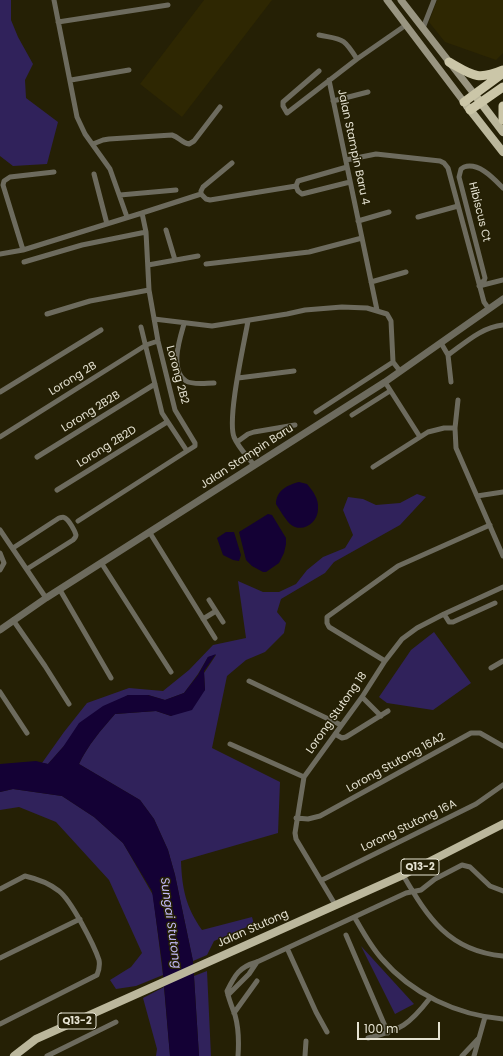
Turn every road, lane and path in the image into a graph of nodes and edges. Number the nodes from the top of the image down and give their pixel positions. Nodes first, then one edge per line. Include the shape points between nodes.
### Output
1 (54, 0) edge
2 (386, 0) edge
3 (401, 0) edge
4 (434, 0) edge
5 (168, 5) dead end
6 (58, 22) junction
7 (406, 25) junction
8 (423, 28) junction
9 (319, 35) dead end
10 (357, 59) junction
11 (449, 62) junction
12 (129, 70) dead end
13 (319, 71) dead end
14 (503, 72) edge
15 (71, 80) junction
16 (329, 80) junction
17 (503, 87) edge
18 (368, 92) dead end
19 (475, 95) junction
20 (333, 101) junction
21 (464, 102) junction
22 (481, 103) junction
23 (503, 106) edge
24 (220, 107) dead end
25 (470, 110) junction
26 (503, 120) edge
27 (503, 132) edge
28 (93, 144) junction
29 (503, 152) edge
30 (346, 160) junction
31 (232, 163) dead end
32 (347, 167) junction
33 (54, 172) dead end
34 (94, 174) dead end
35 (350, 182) junction
36 (296, 186) junction
37 (503, 188) edge
38 (176, 190) dead end
39 (201, 194) junction
40 (120, 195) junction
41 (458, 206) junction
42 (389, 212) dead end
43 (142, 213) junction
44 (127, 217) junction
45 (418, 217) dead end
46 (358, 221) junction
47 (107, 224) junction
48 (166, 230) dead end
49 (146, 232) junction
50 (362, 238) junction
51 (23, 250) junction
52 (0, 254) edge
53 (198, 256) dead end
54 (175, 260) junction
55 (24, 262) dead end
56 (206, 264) dead end
57 (148, 265) junction
58 (406, 272) dead end
59 (503, 280) edge
60 (371, 282) junction
61 (479, 284) junction
62 (149, 290) junction
63 (503, 298) edge
64 (489, 308) junction
65 (377, 310) junction
66 (47, 314) dead end
67 (154, 320) junction
68 (248, 321) junction
69 (184, 324) junction
70 (503, 325) edge
71 (141, 327) dead end
72 (101, 330) dead end
73 (158, 341) junction
74 (441, 343) junction
75 (146, 345) junction
76 (448, 355) junction
77 (393, 362) junction
78 (294, 371) dead end
79 (400, 371) junction
80 (238, 378) junction
81 (385, 382) junction
82 (451, 382) dead end
83 (214, 383) dead end
84 (155, 384) junction
85 (390, 391) junction
86 (0, 392) edge
87 (458, 400) dead end
88 (316, 412) dead end
89 (352, 415) dead end
90 (167, 422) junction
91 (295, 425) dead end
92 (455, 428) junction
93 (0, 437) edge
94 (420, 437) junction
95 (237, 442) junction
96 (187, 451) junction
97 (37, 457) dead end
98 (254, 465) junction
99 (374, 467) dead end
100 (57, 490) dead end
101 (503, 492) edge
102 (478, 496) junction
103 (78, 520) dead end
104 (490, 525) junction
105 (0, 530) edge
106 (150, 532) junction
107 (13, 548) junction
108 (0, 553) edge
109 (503, 553) edge
110 (102, 564) junction
111 (27, 569) junction
112 (0, 570) edge
113 (503, 588) edge
114 (60, 590) junction
115 (482, 597) junction
116 (46, 598) junction
117 (209, 600) dead end
118 (495, 603) dead end
119 (488, 607) junction
120 (216, 610) junction
121 (444, 614) junction
122 (203, 619) junction
123 (14, 620) junction
124 (223, 622) dead end
125 (0, 630) edge
126 (215, 638) dead end
127 (385, 661) junction
128 (503, 661) edge
129 (491, 668) dead end
130 (171, 672) dead end
131 (111, 678) dead end
132 (249, 681) dead end
133 (0, 692) edge
134 (362, 697) junction
135 (69, 704) dead end
136 (388, 711) dead end
137 (381, 716) junction
138 (341, 725) junction
139 (27, 733) dead end
140 (335, 734) junction
141 (230, 744) dead end
142 (503, 746) edge
143 (304, 778) junction
144 (503, 785) edge
145 (296, 818) junction
146 (503, 824) edge
147 (403, 875) junction
148 (322, 880) junction
149 (0, 889) edge
150 (503, 891) edge
151 (413, 892) junction
152 (336, 906) junction
153 (355, 918) junction
154 (80, 919) junction
155 (346, 935) dead end
156 (287, 948) junction
157 (503, 956) edge
158 (0, 958) edge
159 (257, 962) junction
160 (257, 982) dead end
161 (228, 995) junction
162 (430, 998) junction
163 (234, 1013) junction
164 (485, 1017) junction
165 (503, 1019) edge
166 (116, 1022) dead end
167 (0, 1024) edge
168 (327, 1032) dead end
169 (388, 1033) junction
170 (368, 1038) dead end
171 (478, 1039) junction
172 (306, 1041) dead end
173 (14, 1056) edge
174 (47, 1056) edge
175 (238, 1056) edge
176 (305, 1056) edge
177 (462, 1056) edge
178 (474, 1056) edge

1 - 6 street
2 - 7 main road
3 - 8 main road
4 - 8 street
5 - 6 street
6 - 15 street
7 - 10 street, Jalan Stampin Baru 4
7 - 21 main road
8 - 11 main road
9 - 10 street via 347,43
10 - 16 street, Jalan Stampin Baru 4
11 - 14 highway via 470,74 490,76
11 - 19 main road
12 - 15 street
13 - 16 street via 283,102 287,113
14 - 19 highway
15 - 28 street via 77,117
16 - 20 street, Jalan Stampin Baru 4
17 - 22 highway
18 - 20 street
19 - 21 highway
19 - 22 main road
20 - 30 street, Jalan Stampin Baru 4
21 - 25 main road
22 - 25 highway
22 - 27 main road
23 - 26 highway
24 - 28 street via 189,144 172,135 103,140
25 - 29 main road
28 - 40 street via 110,169
30 - 32 street, Jalan Stampin Baru 4
30 - 41 street via 376,154 444,163 448,168
31 - 39 street via 203,187
32 - 35 street, Jalan Stampin Baru 4
32 - 36 street via 298,180
33 - 51 street via 10,176 4,180 3,185
34 - 47 street
35 - 36 street via 302,194
35 - 46 street, Jalan Stampin Baru 4
36 - 39 street via 210,200
37 - 61 street, Hibiscus Ct via 480,168 474,166 464,167 459,176 485,279
38 - 40 street
39 - 43 street
40 - 44 street
41 - 45 street
41 - 61 street
42 - 46 street
43 - 44 street
43 - 49 street, Lorong 2B2
44 - 47 street
46 - 50 street, Jalan Stampin Baru 4
47 - 51 street
48 - 54 street
49 - 55 street via 82,245
49 - 57 street, Lorong 2B2
50 - 56 street via 309,252
50 - 60 street, Jalan Stampin Baru 4
51 - 52 street
53 - 54 street
54 - 57 street
57 - 62 street, Lorong 2B2
58 - 60 street
59 - 61 street
60 - 65 street, Jalan Stampin Baru 4
61 - 64 street via 484,302
62 - 66 street via 90,301
62 - 67 street, Lorong 2B2
63 - 64 street, Jalan Stampin Baru
64 - 74 street, Jalan Stampin Baru
65 - 68 street via 342,306
65 - 77 street via 388,314 391,320
67 - 69 street
67 - 73 street, Lorong 2B2
68 - 69 street via 212,326
68 - 80 street
69 - 83 street via 176,360 182,377 190,382
70 - 76 street via 476,335
71 - 75 street
72 - 86 street
73 - 75 street, Lorong 2B
73 - 96 street, Lorong 2B2 via 175,410 196,444
74 - 76 street
74 - 79 street, Jalan Stampin Baru
75 - 84 street
75 - 93 street, Lorong 2B
76 - 82 street
77 - 79 street
77 - 88 street
78 - 80 street
79 - 81 street, Jalan Stampin Baru
80 - 95 street via 233,405 233,433
81 - 85 street
81 - 98 street, Jalan Stampin Baru
84 - 90 street via 162,413
84 - 97 street, Lorong 2B2B
85 - 89 street
85 - 94 street
87 - 92 street
90 - 96 street
90 - 100 street, Lorong 2B2D
91 - 95 street via 254,432
92 - 94 street via 435,430
92 - 102 street via 456,448
94 - 99 street
95 - 98 street
96 - 103 street
98 - 106 street, Jalan Stampin Baru
101 - 102 street
102 - 104 street
104 - 109 street
104 - 127 street via 398,566 327,618 329,627
105 - 107 street
106 - 110 street, Jalan Stampin Baru
106 - 122 street
107 - 111 street
107 - 111 street via 59,518 66,518 71,525 76,537
108 - 112 street via 4,563
110 - 114 street, Jalan Stampin Baru
110 - 130 street
111 - 116 street
113 - 115 street, Lorong Stutong 18
114 - 116 street, Jalan Stampin Baru
114 - 131 street
115 - 119 street
115 - 121 street, Lorong Stutong 18
116 - 123 street, Jalan Stampin Baru
117 - 120 street
118 - 119 street
119 - 121 street via 451,623
120 - 122 street
120 - 124 street
121 - 127 street, Lorong Stutong 18 via 402,639
122 - 126 street
123 - 125 street, Jalan Stampin Baru
123 - 135 street
127 - 134 street, Lorong Stutong 18
128 - 129 street
132 - 138 street
133 - 139 street
134 - 137 street
134 - 138 street, Lorong Stutong 18
136 - 137 street
137 - 140 street via 346,737 342,738
138 - 140 street, Lorong Stutong 18
140 - 143 street, Lorong Stutong 18
141 - 143 street
142 - 145 street, Lorong Stutong 16A2 via 480,733 471,733 320,816
143 - 145 street, Lorong Stutong 18
144 - 148 street, Lorong Stutong 16A via 476,804
145 - 148 street, Lorong Stutong 18 via 296,839
146 - 147 main road, Jalan Stutong / Q13-2
147 - 151 street
147 - 152 main road, Jalan Stutong / Q13-2
148 - 152 street, Lorong Stutong 18
149 - 154 street via 25,876 40,880 60,892
150 - 151 street via 490,886 470,867 462,865 435,879 421,890
151 - 153 street
151 - 157 street via 430,918 450,938 477,950
152 - 173 main road, Jalan Stutong / Q13-2 via 36,1039
153 - 156 street
153 - 162 street via 369,942 392,970
154 - 158 street
154 - 167 street via 99,961 97,975
155 - 169 street
156 - 159 street
156 - 168 street
159 - 161 street
159 - 161 street via 241,969 227,991
160 - 163 street
161 - 163 street
162 - 164 street
162 - 169 street via 412,1020
163 - 175 street via 238,1030
164 - 165 street
164 - 171 street
166 - 174 street
169 - 170 street
171 - 177 street
171 - 178 street
172 - 176 street

